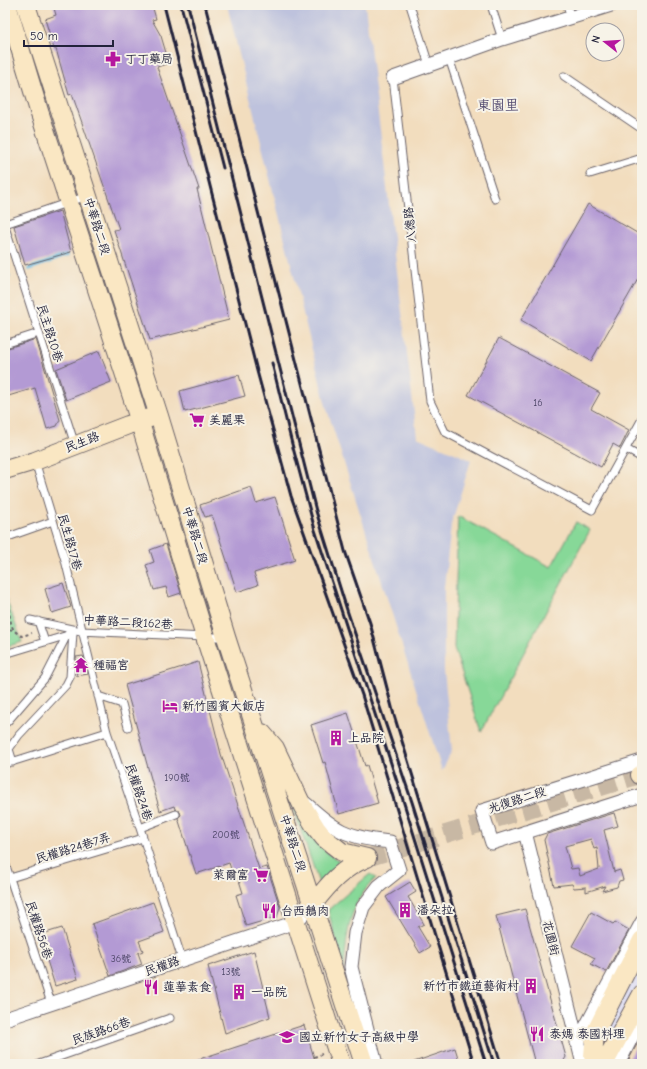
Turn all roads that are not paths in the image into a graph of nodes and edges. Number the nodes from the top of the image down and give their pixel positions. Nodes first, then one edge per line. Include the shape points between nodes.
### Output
1 (7, 5) edge
2 (26, 5) edge
3 (410, 5) edge
4 (491, 5) edge
5 (567, 5) edge
6 (611, 5) edge
7 (571, 18) junction
8 (502, 39) junction
9 (449, 58) junction
10 (429, 65) junction
11 (564, 76) dead end
12 (393, 78) joint
13 (642, 129) edge
14 (642, 158) edge
15 (590, 174) dead end
16 (87, 196) junction
17 (495, 199) dead end
18 (68, 202) junction
19 (5, 224) edge
20 (5, 227) edge
21 (39, 333) junction
22 (5, 344) edge
23 (159, 416) junction
24 (642, 419) edge
25 (140, 421) junction
26 (75, 445) junction
27 (626, 449) junction
28 (642, 458) edge
29 (35, 461) junction
30 (5, 470) edge
31 (53, 521) junction
32 (5, 538) edge
33 (30, 620) dead end
34 (38, 621) junction
35 (81, 631) junction
36 (70, 634) junction
37 (205, 637) junction
38 (226, 637) junction
39 (45, 642) junction
40 (5, 654) edge
41 (98, 696) junction
42 (7, 722) dead end
43 (254, 723) junction
44 (128, 727) dead end
45 (107, 732) junction
46 (13, 762) junction
47 (5, 764) edge
48 (641, 770) edge
49 (642, 795) edge
50 (298, 796) junction
51 (176, 814) dead end
52 (140, 828) junction
53 (525, 832) junction
54 (143, 838) junction
55 (5, 863) edge
56 (10, 878) junction
57 (314, 904) junction
58 (296, 922) junction
59 (642, 922) edge
60 (642, 940) edge
61 (182, 960) junction
62 (642, 965) edge
63 (642, 994) edge
64 (51, 1003) junction
65 (642, 1017) edge
66 (170, 1018) dead end
67 (5, 1019) edge
68 (578, 1043) junction
69 (592, 1062) edge
70 (39, 1064) edge
71 (341, 1064) edge
72 (364, 1064) edge
73 (376, 1064) edge
74 (618, 1064) edge

1 - 18 street, 中華路二段
2 - 16 street, 中華路二段
3 - 10 lane
4 - 8 lane
5 - 7 lane
6 - 7 street, 八德路
7 - 8 street, 八德路
8 - 9 street, 八德路
9 - 10 street, 八德路
9 - 17 lane
10 - 12 street, 八德路
11 - 13 lane
12 - 27 lane, 八德路 via 430,401 445,432 592,510
14 - 15 lane
16 - 18 lane
16 - 23 street, 中華路二段
18 - 19 lane
18 - 25 street, 中華路二段
20 - 21 lane, 民主路10巷
21 - 22 lane
21 - 26 lane, 民主路10巷
23 - 25 street, 民生路
23 - 38 street, 中華路二段
24 - 27 lane
25 - 26 street, 民生路
25 - 37 street, 中華路二段
26 - 29 street, 民生路
27 - 28 lane
29 - 30 street, 民生路
29 - 31 lane, 民生路17巷
31 - 32 lane
31 - 35 lane, 民生路17巷 via 65,560
33 - 34 lane, 中華路二段162巷
34 - 35 lane, 中華路二段162巷
34 - 39 lane
35 - 36 lane
35 - 37 lane, 中華路二段162巷
35 - 41 lane, 民權路24巷
36 - 39 lane
36 - 42 lane via 45,678
36 - 46 lane via 70,677 66,686 9,749
37 - 38 lane, 中華路二段162巷
37 - 58 street, 中華路二段
38 - 43 street, 中華路二段
39 - 40 lane
41 - 44 lane via 122,704
41 - 45 lane, 民權路24巷
43 - 50 street via 275,748
43 - 57 street, 中華路二段
45 - 46 lane
45 - 52 lane, 民權路24巷
46 - 47 lane
48 - 53 street, 光復路二段 via 482,811 492,843
49 - 53 street, 光復路二段
50 - 57 street via 324,838 342,852 367,858 354,863 340,874
50 - 73 street, 中華路二段 via 341,831 390,842 399,870 379,886 363,907 355,933 350,967
51 - 52 lane
52 - 54 lane, 民權路24巷
53 - 68 street, 花園街
54 - 56 lane, 民權路24巷7弄
54 - 61 lane, 民權路24巷
55 - 56 lane, 民權路56巷
56 - 64 lane, 民權路56巷
57 - 58 street, 民權路
57 - 72 street, 中華路二段
58 - 61 street, 民權路
58 - 71 street, 中華路二段
59 - 68 street
60 - 69 street via 594,1032
61 - 64 street, 民權路
62 - 69 street
63 - 69 street
64 - 67 street, 民權路
65 - 74 street
66 - 70 lane, 民族路66巷
68 - 69 street, 花園街

